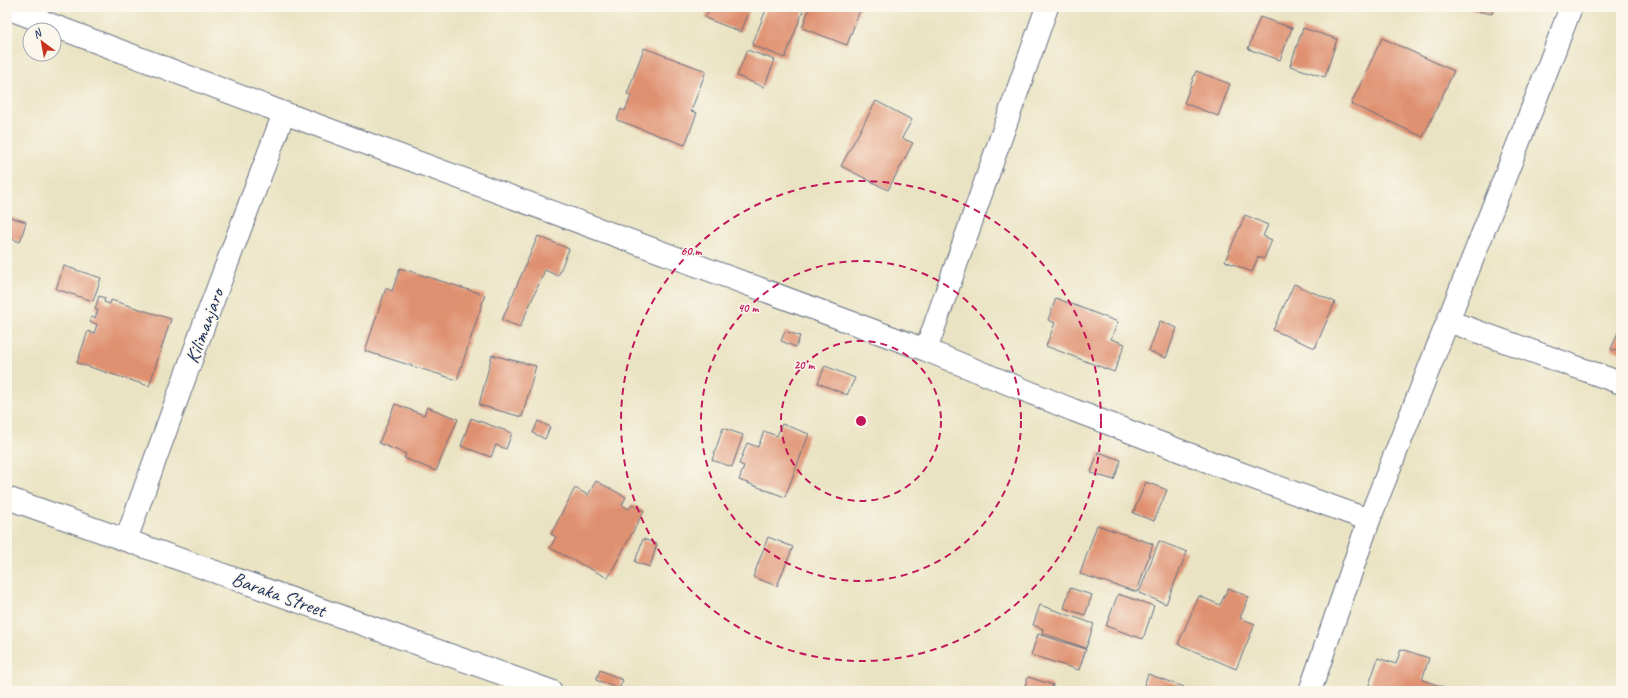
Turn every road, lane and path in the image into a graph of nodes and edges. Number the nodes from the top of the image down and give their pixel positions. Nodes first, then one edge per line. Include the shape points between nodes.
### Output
1 (1047, 7) edge
2 (1571, 7) edge
3 (7, 8) edge
4 (284, 114) junction
5 (1448, 321) junction
6 (926, 350) junction
7 (1621, 384) edge
8 (7, 498) edge
9 (1369, 520) junction
10 (126, 540) junction
11 (551, 691) edge
12 (1310, 691) edge

1 - 6 street
2 - 5 street
3 - 4 street
4 - 6 street
4 - 10 street, Kilimanjaro
5 - 7 street
5 - 9 street
6 - 9 street via 1073,410
8 - 10 street, Baraka Street
9 - 12 street
10 - 11 street, Baraka Street

